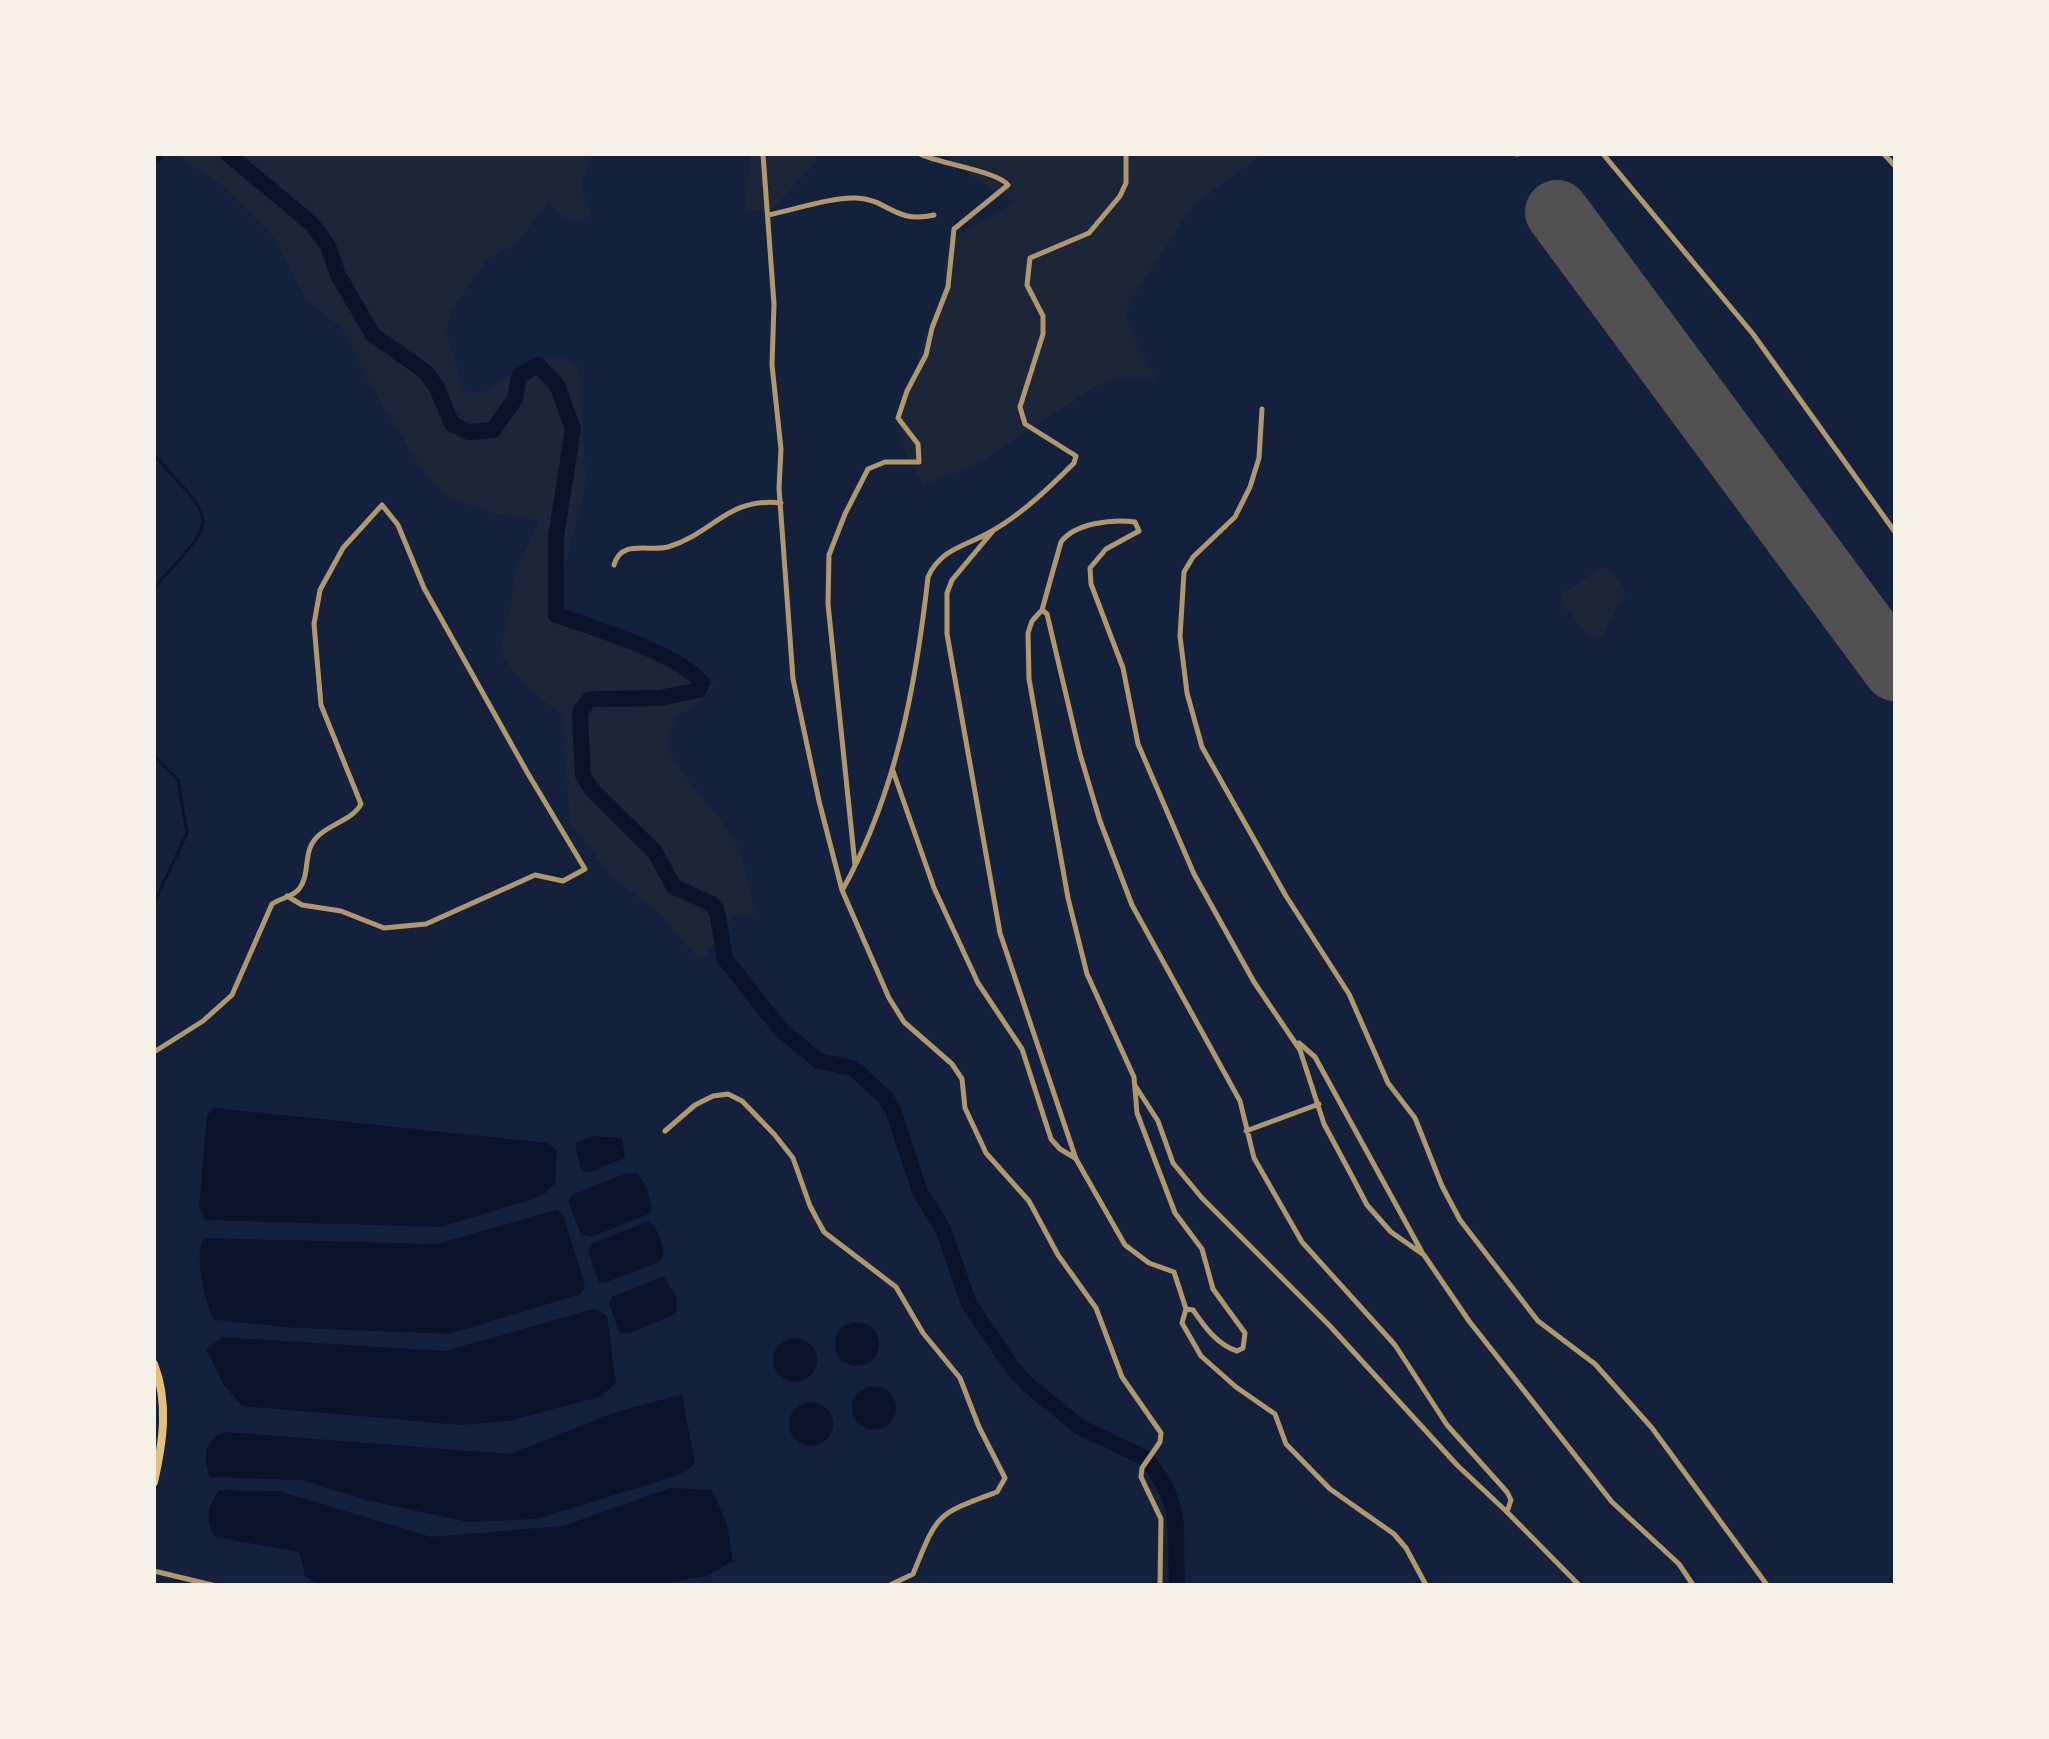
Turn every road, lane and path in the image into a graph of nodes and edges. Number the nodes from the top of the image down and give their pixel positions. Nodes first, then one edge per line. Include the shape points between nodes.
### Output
1 (763, 154) edge
2 (920, 154) edge
3 (1126, 154) edge
4 (1603, 154) edge
5 (1884, 154) edge
6 (1895, 166) edge
7 (768, 215) junction
8 (934, 215) dead end
9 (1262, 409) dead end
10 (781, 503) junction
11 (993, 531) junction
12 (1895, 532) edge
13 (614, 565) dead end
14 (1042, 610) junction
15 (892, 770) junction
16 (856, 866) junction
17 (842, 890) junction
18 (287, 896) junction
19 (1293, 1038) junction
20 (154, 1052) edge
21 (1136, 1087) junction
22 (1319, 1104) junction
23 (665, 1131) dead end
24 (1246, 1131) junction
25 (1076, 1159) junction
26 (1424, 1255) junction
27 (1186, 1309) junction
28 (154, 1364) edge
29 (154, 1482) edge
30 (1507, 1512) junction
31 (154, 1571) edge
32 (212, 1585) edge
33 (890, 1585) edge
34 (1160, 1585) edge
35 (1426, 1585) edge
36 (1579, 1585) edge
37 (1693, 1585) edge
38 (1767, 1585) edge

1 - 7 street
2 - 16 street via 1008,185 954,229 948,287 898,418 918,444 919,462 885,462 868,469 829,555 828,604
3 - 11 street via 1126,183 1095,226 1077,240 1034,254 1026,267 1027,285 1043,316 1043,334 1020,417 1076,456 1069,468
4 - 12 street via 1753,334
5 - 6 street
7 - 8 street via 854,197 905,218
7 - 10 street
9 - 38 street via 1259,458 1250,487 1235,517 1184,572 1180,636 1187,693 1202,747 1286,896 1349,994 1388,1083 1415,1118 1460,1220 1538,1321 1595,1364 1652,1428
10 - 13 street via 739,506 700,533 667,547 628,549
10 - 17 street via 793,679
11 - 15 street via 951,551 935,563 928,577 904,730
11 - 25 street via 952,580 947,634 1000,933
14 - 19 street via 1067,533 1135,522 1139,531 1096,558 1090,568 1091,584 1123,668 1138,744 1194,874 1254,982
14 - 21 street via 1028,633 1029,679 1068,898 1087,974
14 - 24 street via 1100,821 1132,905 1226,1072
15 - 16 street
15 - 25 street via 934,888 978,983 1022,1049 1051,1139
16 - 17 street
17 - 34 street via 889,998 904,1022 962,1079 965,1108 986,1153 1029,1201 1058,1255 1096,1308 1122,1377 1161,1433 1141,1477 1161,1519
18 - 18 street via 384,928 398,927 426,924 535,875 563,881 585,869 424,588 398,525 382,505 343,548 320,590 314,624 321,705 361,804 313,840 302,885
18 - 20 street via 272,904 232,995
19 - 22 street
19 - 26 street via 1315,1057
21 - 27 street via 1137,1113 1158,1173 1175,1213 1202,1249 1213,1289 1245,1333 1243,1348 1230,1349
21 - 30 street via 1158,1121 1173,1163 1202,1198
22 - 24 street
22 - 26 street via 1324,1124 1367,1205 1391,1232
23 - 33 street via 676,1118 713,1096 728,1094 742,1101 793,1158 824,1232 896,1287 923,1333 960,1378 1005,1478 997,1492 938,1518 913,1574
24 - 30 street via 1254,1158 1302,1242 1395,1345 1447,1425 1507,1492
25 - 27 street via 1125,1245 1149,1263 1174,1272
26 - 37 street via 1581,1466 1679,1564
27 - 35 street via 1182,1323 1201,1356 1275,1414 1286,1444 1330,1489 1394,1534
28 - 29 highway via 164,1423
30 - 36 street
31 - 32 street

